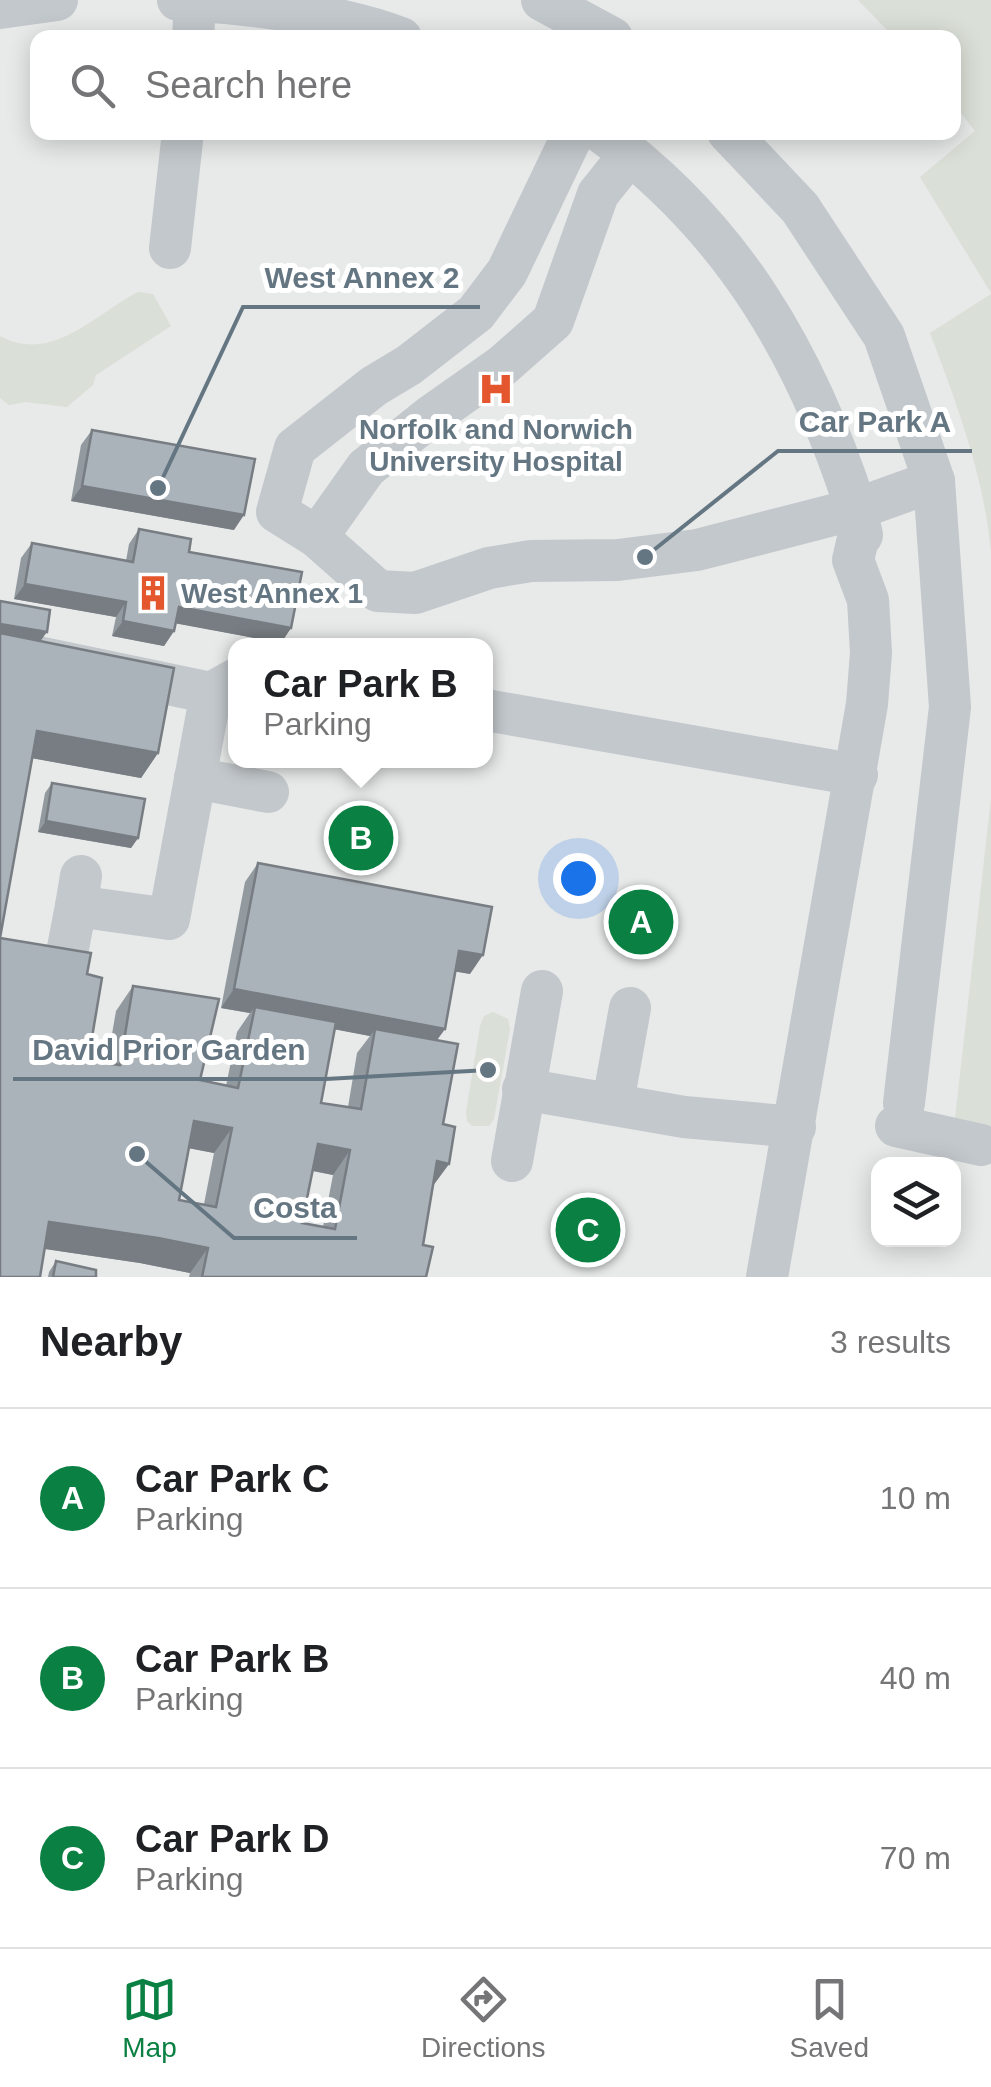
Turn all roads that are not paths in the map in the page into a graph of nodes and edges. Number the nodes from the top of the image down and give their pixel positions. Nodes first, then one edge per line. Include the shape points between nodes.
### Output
1 (57, 0) edge
2 (178, 0) edge
3 (542, 0) edge
4 (196, 1) edge
5 (0, 8) edge
6 (194, 30) edge
7 (370, 30) edge
8 (595, 30) edge
9 (182, 140) edge
10 (570, 140) edge
11 (736, 140) edge
12 (615, 143) edge
13 (170, 248) dead end
14 (934, 481) junction
15 (858, 519) junction
16 (317, 537) junction
17 (0, 649) edge
18 (224, 686) edge
19 (493, 711) edge
20 (857, 775) junction
21 (195, 778) junction
22 (268, 792) dead end
23 (64, 969) edge
24 (542, 991) dead end
25 (630, 1008) dead end
26 (523, 1088) junction
27 (612, 1102) junction
28 (795, 1127) junction
29 (981, 1145) dead end
30 (512, 1161) dead end
31 (767, 1277) edge

1 - 5 lane
2 - 4 lane
3 - 8 lane
4 - 6 lane
4 - 7 lane
9 - 13 lane
10 - 16 lane via 507,272 476,313 296,448 276,512
11 - 14 lane via 800,208 884,336
12 - 15 lane via 685,202 770,314 832,438
12 - 16 lane via 553,321 366,468
14 - 15 lane
14 - 29 lane via 950,708 900,1114
15 - 16 lane via 697,550 530,561 415,593 378,591
15 - 20 lane via 874,570
17 - 18 lane
18 - 21 lane
19 - 20 lane
20 - 28 lane
21 - 22 lane
21 - 23 lane via 169,919 78,891
24 - 26 lane
25 - 27 lane
26 - 27 lane
26 - 30 lane
27 - 28 lane via 684,1117
28 - 31 lane

